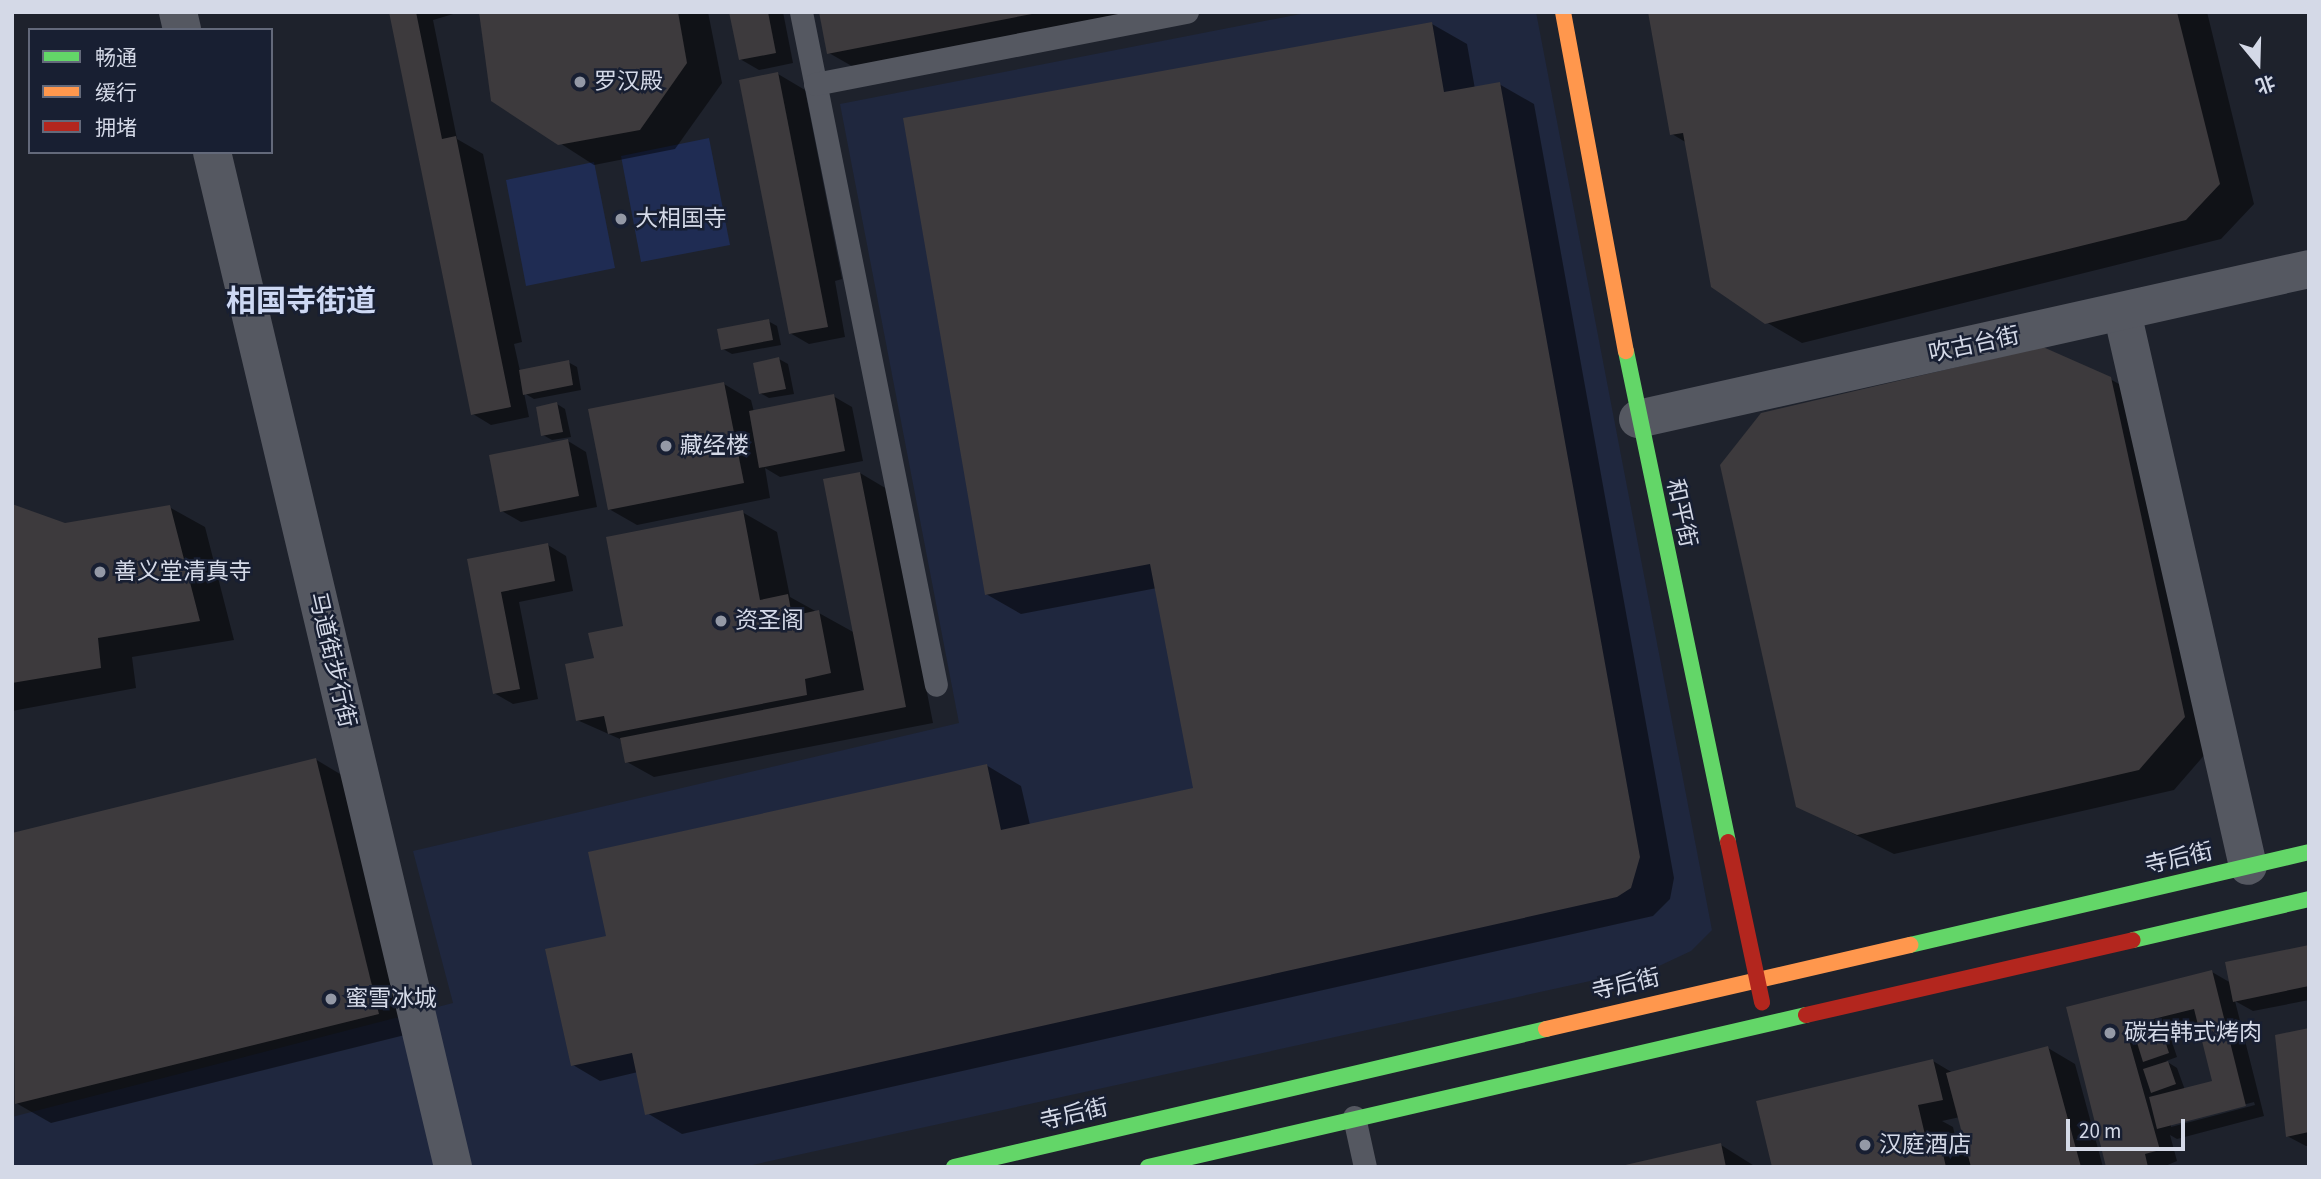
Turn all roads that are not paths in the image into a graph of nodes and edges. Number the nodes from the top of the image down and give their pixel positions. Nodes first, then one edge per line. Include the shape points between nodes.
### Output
1 (801, 12) edge
2 (1187, 12) edge
3 (1563, 12) edge
4 (815, 84) junction
5 (212, 154) edge
6 (2309, 269) edge
7 (2122, 312) junction
8 (1638, 419) junction
9 (936, 685) dead end
10 (2309, 852) edge
11 (2248, 866) junction
12 (2309, 899) edge
13 (1757, 977) junction
14 (1765, 1021) junction
15 (1354, 1117) junction
16 (453, 1167) edge
17 (954, 1167) edge
18 (1148, 1167) edge
19 (1365, 1167) edge

1 - 4 lane
2 - 4 lane
3 - 8 street, 和平街
4 - 9 lane
5 - 16 street, 马道街步行街
6 - 7 street, 吹古台街
7 - 8 street, 吹古台街
7 - 11 street
8 - 13 street, 和平街
10 - 11 street, 寺后街
11 - 13 street, 寺后街
12 - 14 street
13 - 14 street, 和平街
13 - 17 street, 寺后街
14 - 15 street
15 - 18 street
15 - 19 lane

